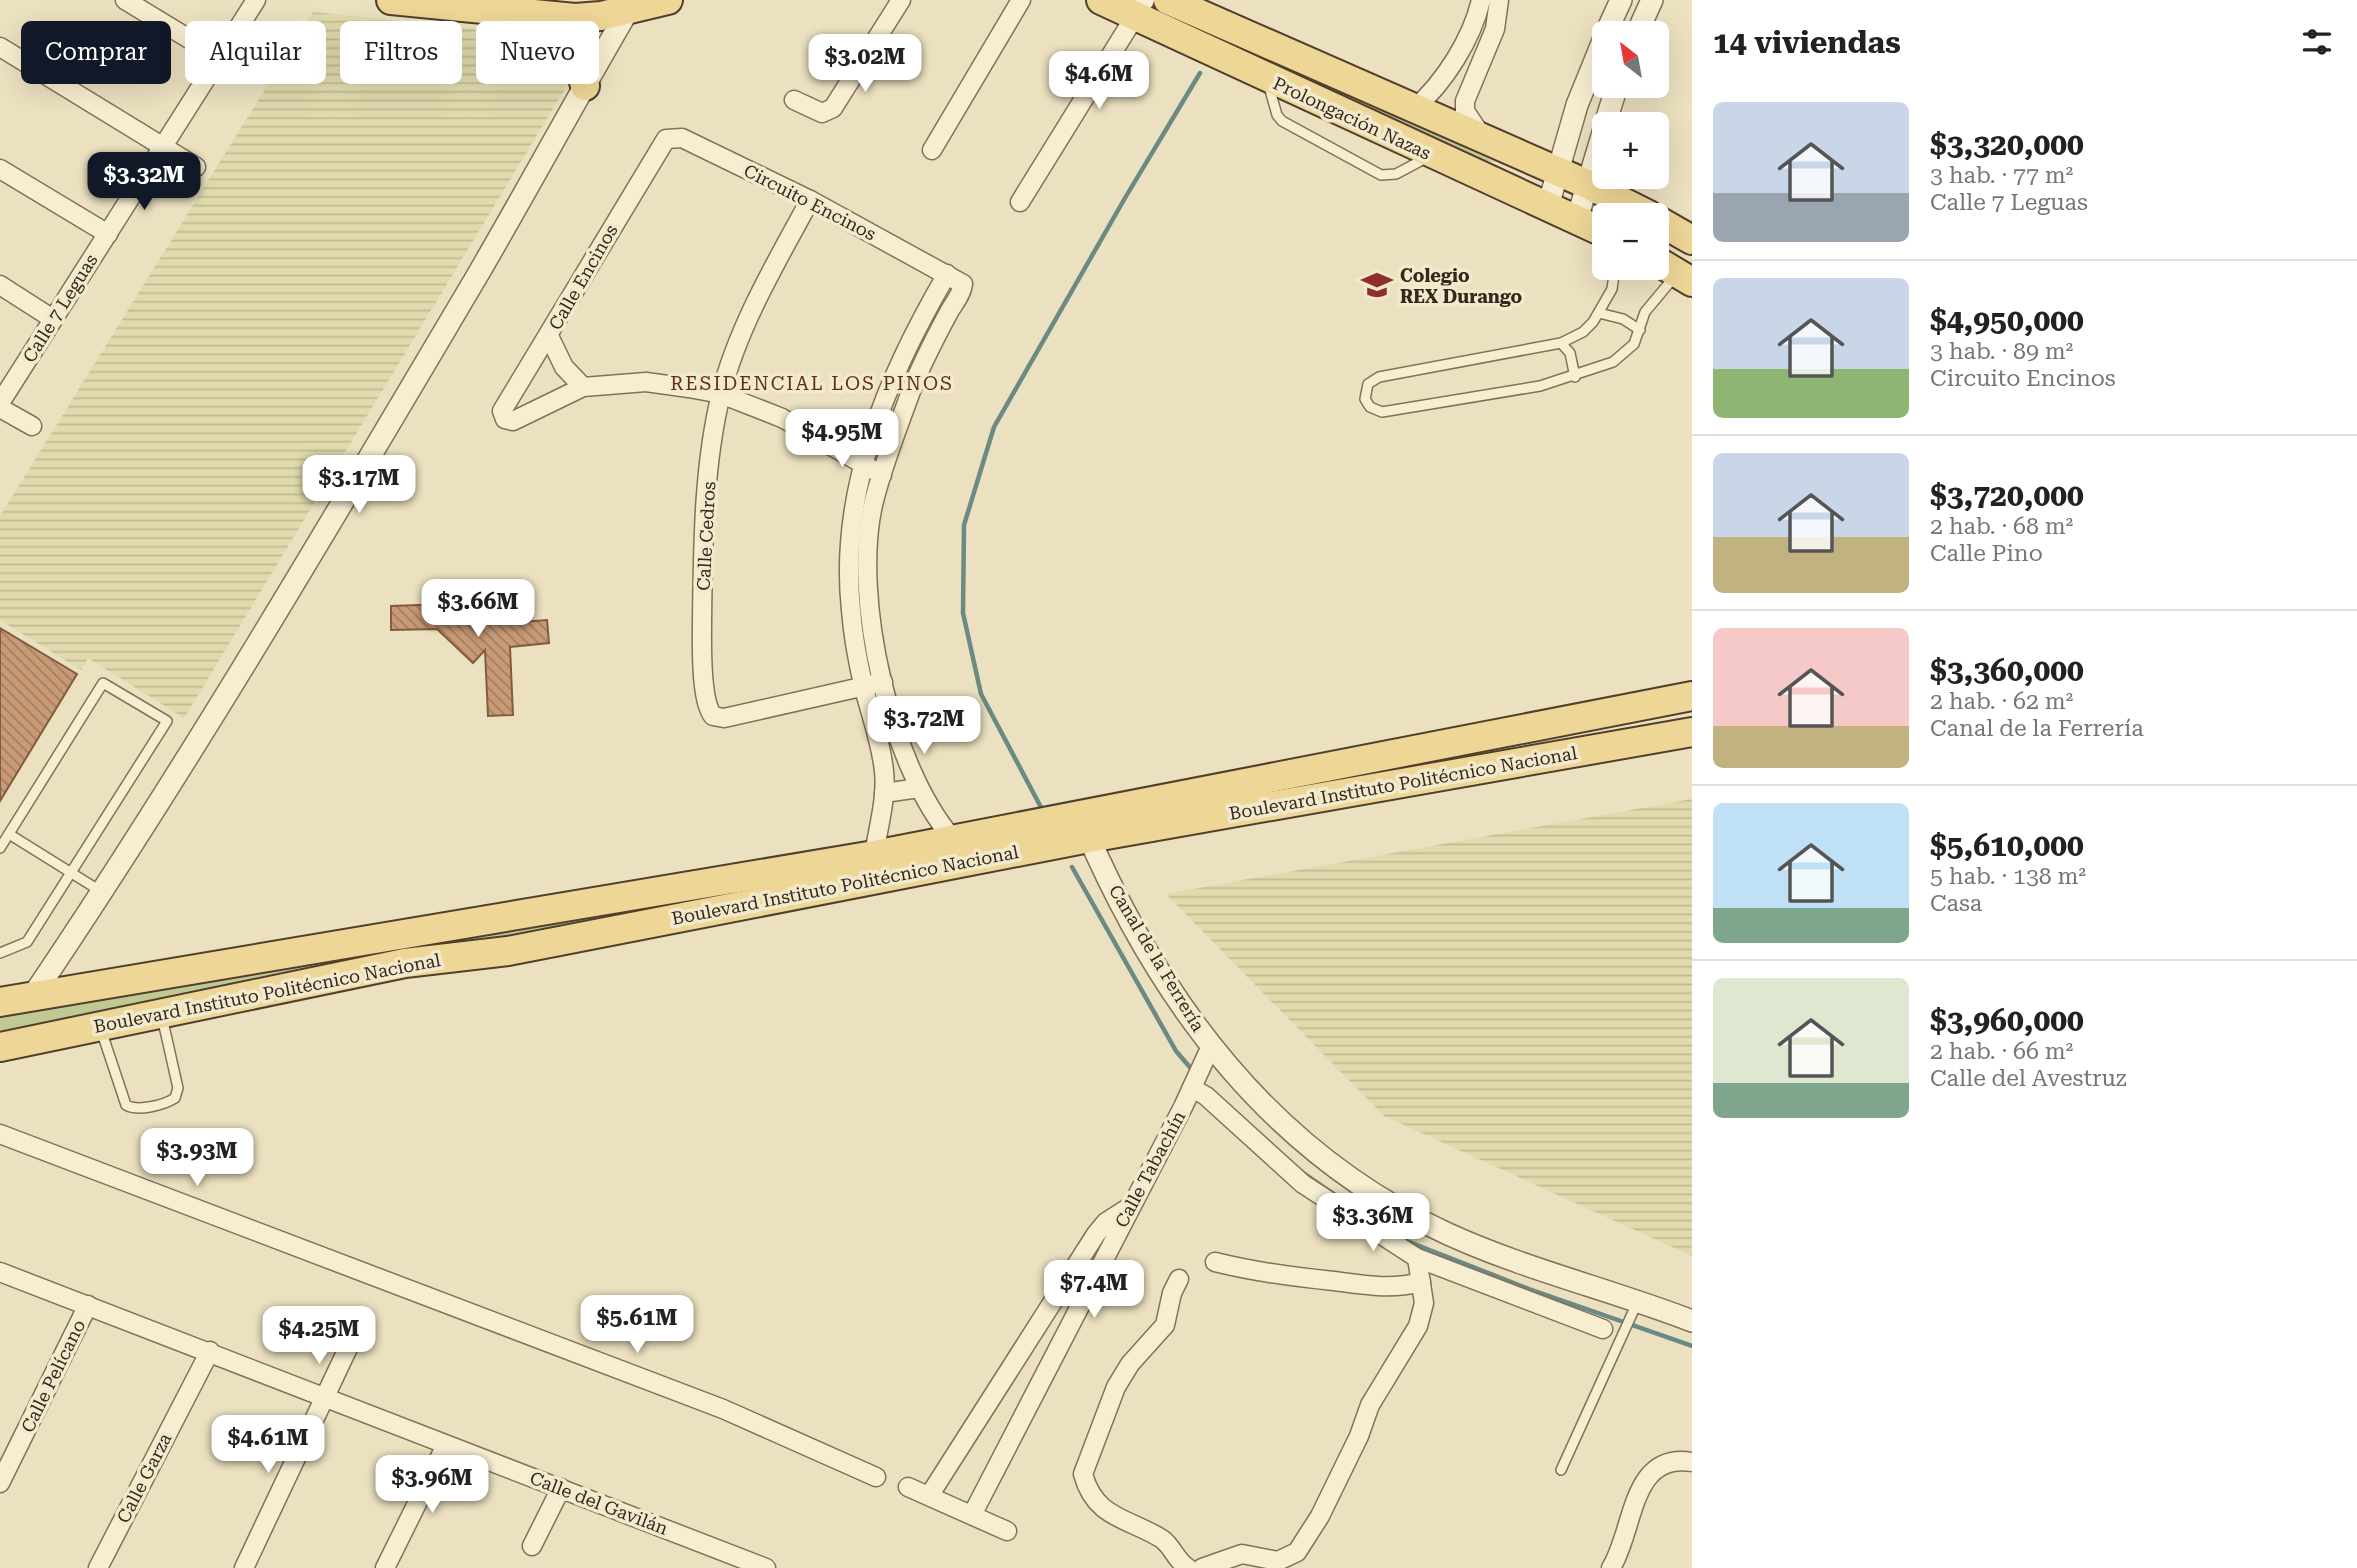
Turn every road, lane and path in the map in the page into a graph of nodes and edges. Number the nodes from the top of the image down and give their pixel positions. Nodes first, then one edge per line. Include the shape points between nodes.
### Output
1 (125, 0) edge
2 (256, 0) edge
3 (391, 0) edge
4 (668, 0) edge
5 (901, 0) edge
6 (1021, 0) edge
7 (1101, 0) edge
8 (1168, 0) edge
9 (1481, 0) edge
10 (1499, 0) edge
11 (1621, 0) edge
12 (1652, 0) edge
13 (632, 5) edge
14 (1140, 8) edge
15 (545, 17) junction
16 (242, 21) edge
17 (1611, 21) edge
18 (1642, 21) edge
19 (185, 36) edge
20 (1466, 36) junction
21 (1486, 45) junction
22 (0, 47) edge
23 (1592, 67) edge
24 (1267, 78) junction
25 (202, 84) edge
26 (585, 86) junction
27 (794, 100) dead end
28 (1414, 109) junction
29 (671, 137) joint
30 (1485, 140) junction
31 (162, 147) junction
32 (932, 150) dead end
33 (1431, 155) junction
34 (196, 167) dead end
35 (0, 169) edge
36 (1559, 172) junction
37 (1592, 174) edge
38 (1589, 185) junction
39 (810, 200) junction
40 (1020, 202) dead end
41 (1625, 203) edge
42 (1548, 206) junction
43 (1577, 219) junction
44 (1592, 226) edge
45 (1669, 227) edge
46 (108, 233) junction
47 (1692, 240) edge
48 (1676, 272) edge
49 (947, 274) junction
50 (1613, 280) edge
51 (0, 285) edge
52 (1599, 313) junction
53 (54, 319) junction
54 (1640, 330) junction
55 (549, 336) junction
56 (1561, 343) junction
57 (1575, 377) junction
58 (583, 387) junction
59 (721, 394) junction
60 (0, 406) edge
61 (32, 426) dead end
62 (863, 466) junction
63 (882, 475) junction
64 (883, 682) junction
65 (863, 687) junction
66 (1692, 696) edge
67 (1692, 732) edge
68 (900, 743) junction
69 (881, 746) junction
70 (919, 788) junction
71 (884, 793) junction
72 (1084, 826) junction
73 (9, 834) junction
74 (952, 838) junction
75 (0, 848) edge
76 (873, 867) junction
77 (72, 874) junction
78 (102, 892) junction
79 (0, 953) edge
80 (32, 997) junction
81 (0, 1002) edge
82 (161, 1012) junction
83 (100, 1026) junction
84 (1211, 1046) junction
85 (0, 1047) edge
86 (1195, 1080) junction
87 (0, 1134) edge
88 (1131, 1206) junction
89 (1417, 1258) junction
90 (1215, 1262) dead end
91 (0, 1272) edge
92 (1179, 1279) dead end
93 (1421, 1282) junction
94 (88, 1305) junction
95 (1635, 1308) junction
96 (1692, 1321) edge
97 (1603, 1329) dead end
98 (348, 1348) dead end
99 (209, 1351) junction
100 (326, 1399) junction
101 (446, 1445) junction
102 (1692, 1462) edge
103 (1562, 1471) dead end
104 (876, 1477) dead end
105 (0, 1483) edge
106 (908, 1487) dead end
107 (561, 1488) junction
108 (929, 1496) junction
109 (972, 1515) junction
110 (1007, 1531) dead end
111 (532, 1546) dead end
112 (98, 1568) edge
113 (244, 1568) edge
114 (385, 1568) edge
115 (766, 1568) edge
116 (1188, 1568) edge
117 (1202, 1568) edge
118 (1611, 1568) edge

1 - 19 street
2 - 16 street, Calle 7 Leguas
3 - 15 main road
4 - 13 main road
5 - 27 street via 833,108 822,113
6 - 32 street
7 - 14 main road, Prolongación Nazas
8 - 28 main road, Prolongación Nazas
9 - 20 street
10 - 21 street via 1495,29
11 - 17 street
12 - 18 street
13 - 15 main road via 601,16
13 - 26 street
14 - 24 main road, Prolongación Nazas
14 - 40 street
15 - 26 main road via 566,33 574,46
20 - 21 street
20 - 28 street via 1441,80
21 - 30 street via 1465,101 1472,125
22 - 31 street
23 - 36 street
24 - 33 main road, Prolongación Nazas
24 - 33 lane via 1282,121 1374,173 1396,174
25 - 31 street, Calle 7 Leguas
26 - 78 street via 450,322
28 - 30 main road, Prolongación Nazas
29 - 39 street, Circuito Encinos via 682,138
29 - 55 street, Calle Encinos via 661,144
30 - 36 main road, Prolongación Nazas
31 - 34 street
31 - 46 street, Calle 7 Leguas
33 - 42 main road, Prolongación Nazas
35 - 46 street
36 - 38 main road, Prolongación Nazas
36 - 42 street
37 - 38 street
38 - 41 main road, Prolongación Nazas
38 - 43 street
39 - 49 street, Circuito Encinos
39 - 59 street, Calle Cedros via 761,295
42 - 43 main road, Prolongación Nazas
43 - 44 main road, Prolongación Nazas
45 - 47 main road
46 - 53 street, Calle 7 Leguas
48 - 54 lane via 1645,312
49 - 62 street via 901,360
49 - 63 street via 963,287 911,390
50 - 52 lane
51 - 53 street
52 - 54 lane via 1623,318
52 - 56 lane via 1583,332
53 - 60 street, Calle 7 Leguas
54 - 57 lane via 1625,354
55 - 58 street via 564,368
55 - 58 street, Calle Encinos via 502,411 505,419 513,421
56 - 57 lane via 1570,353
56 - 57 lane via 1379,377 1368,384 1365,399 1382,412
58 - 59 street via 646,382
59 - 62 street via 782,418
59 - 65 street, Calle Cedros via 703,519 702,640 708,710 724,719
60 - 61 street
62 - 63 street
62 - 65 street via 852,515 849,570
63 - 64 street via 873,506 869,575
64 - 65 street, Calle Cedros
64 - 68 street
65 - 69 street
66 - 72 main road, Boulevard Instituto Politécnico Nacional
67 - 72 main road, Boulevard Instituto Politécnico Nacional
68 - 69 street
68 - 70 street
69 - 71 street
70 - 71 street
70 - 74 street
71 - 76 street
72 - 74 main road, Boulevard Instituto Politécnico Nacional
72 - 76 main road, Boulevard Instituto Politécnico Nacional
72 - 84 street, Canal de la Ferrería via 1131,923
73 - 75 lane
73 - 77 lane
73 - 77 lane via 103,683 167,721
74 - 76 main road, Boulevard Instituto Politécnico Nacional
76 - 80 main road, Boulevard Instituto Politécnico Nacional
76 - 82 main road, Boulevard Instituto Politécnico Nacional via 508,951 405,963
77 - 78 lane
77 - 79 lane via 27,942
78 - 80 street
80 - 81 main road, Boulevard Instituto Politécnico Nacional
82 - 83 main road, Boulevard Instituto Politécnico Nacional
82 - 83 lane via 178,1088 175,1098 166,1103 139,1108 126,1105
83 - 85 main road, Boulevard Instituto Politécnico Nacional
84 - 86 street, Calle Tabachín
84 - 95 street, Canal de la Ferrería via 1255,1098 1305,1144 1390,1205 1474,1245
86 - 88 street, Calle Tabachín
86 - 89 street via 1206,1096 1303,1184
87 - 104 street via 723,1409
88 - 108 street via 1096,1234
88 - 109 street, Calle Tabachín
89 - 93 street
89 - 97 street
90 - 93 street via 1265,1275 1371,1287
91 - 94 street, Calle del Gavilán
92 - 116 street via 1165,1325 1116,1387 1083,1474 1087,1488 1109,1513 1166,1542
93 - 117 street via 1424,1303 1418,1326 1370,1405 1331,1493 1297,1552 1278,1561 1242,1553
94 - 99 street, Calle del Gavilán
94 - 105 street, Calle Pelícano
95 - 96 street, Canal de la Ferrería
95 - 103 lane
98 - 100 street
99 - 100 street, Calle del Gavilán
99 - 112 street, Calle Garza
100 - 101 street, Calle del Gavilán
100 - 113 street
101 - 107 street, Calle del Gavilán
101 - 114 street
102 - 118 street via 1674,1460 1653,1470
106 - 108 street
107 - 111 street
107 - 115 street, Calle del Gavilán
108 - 109 street
109 - 110 street

